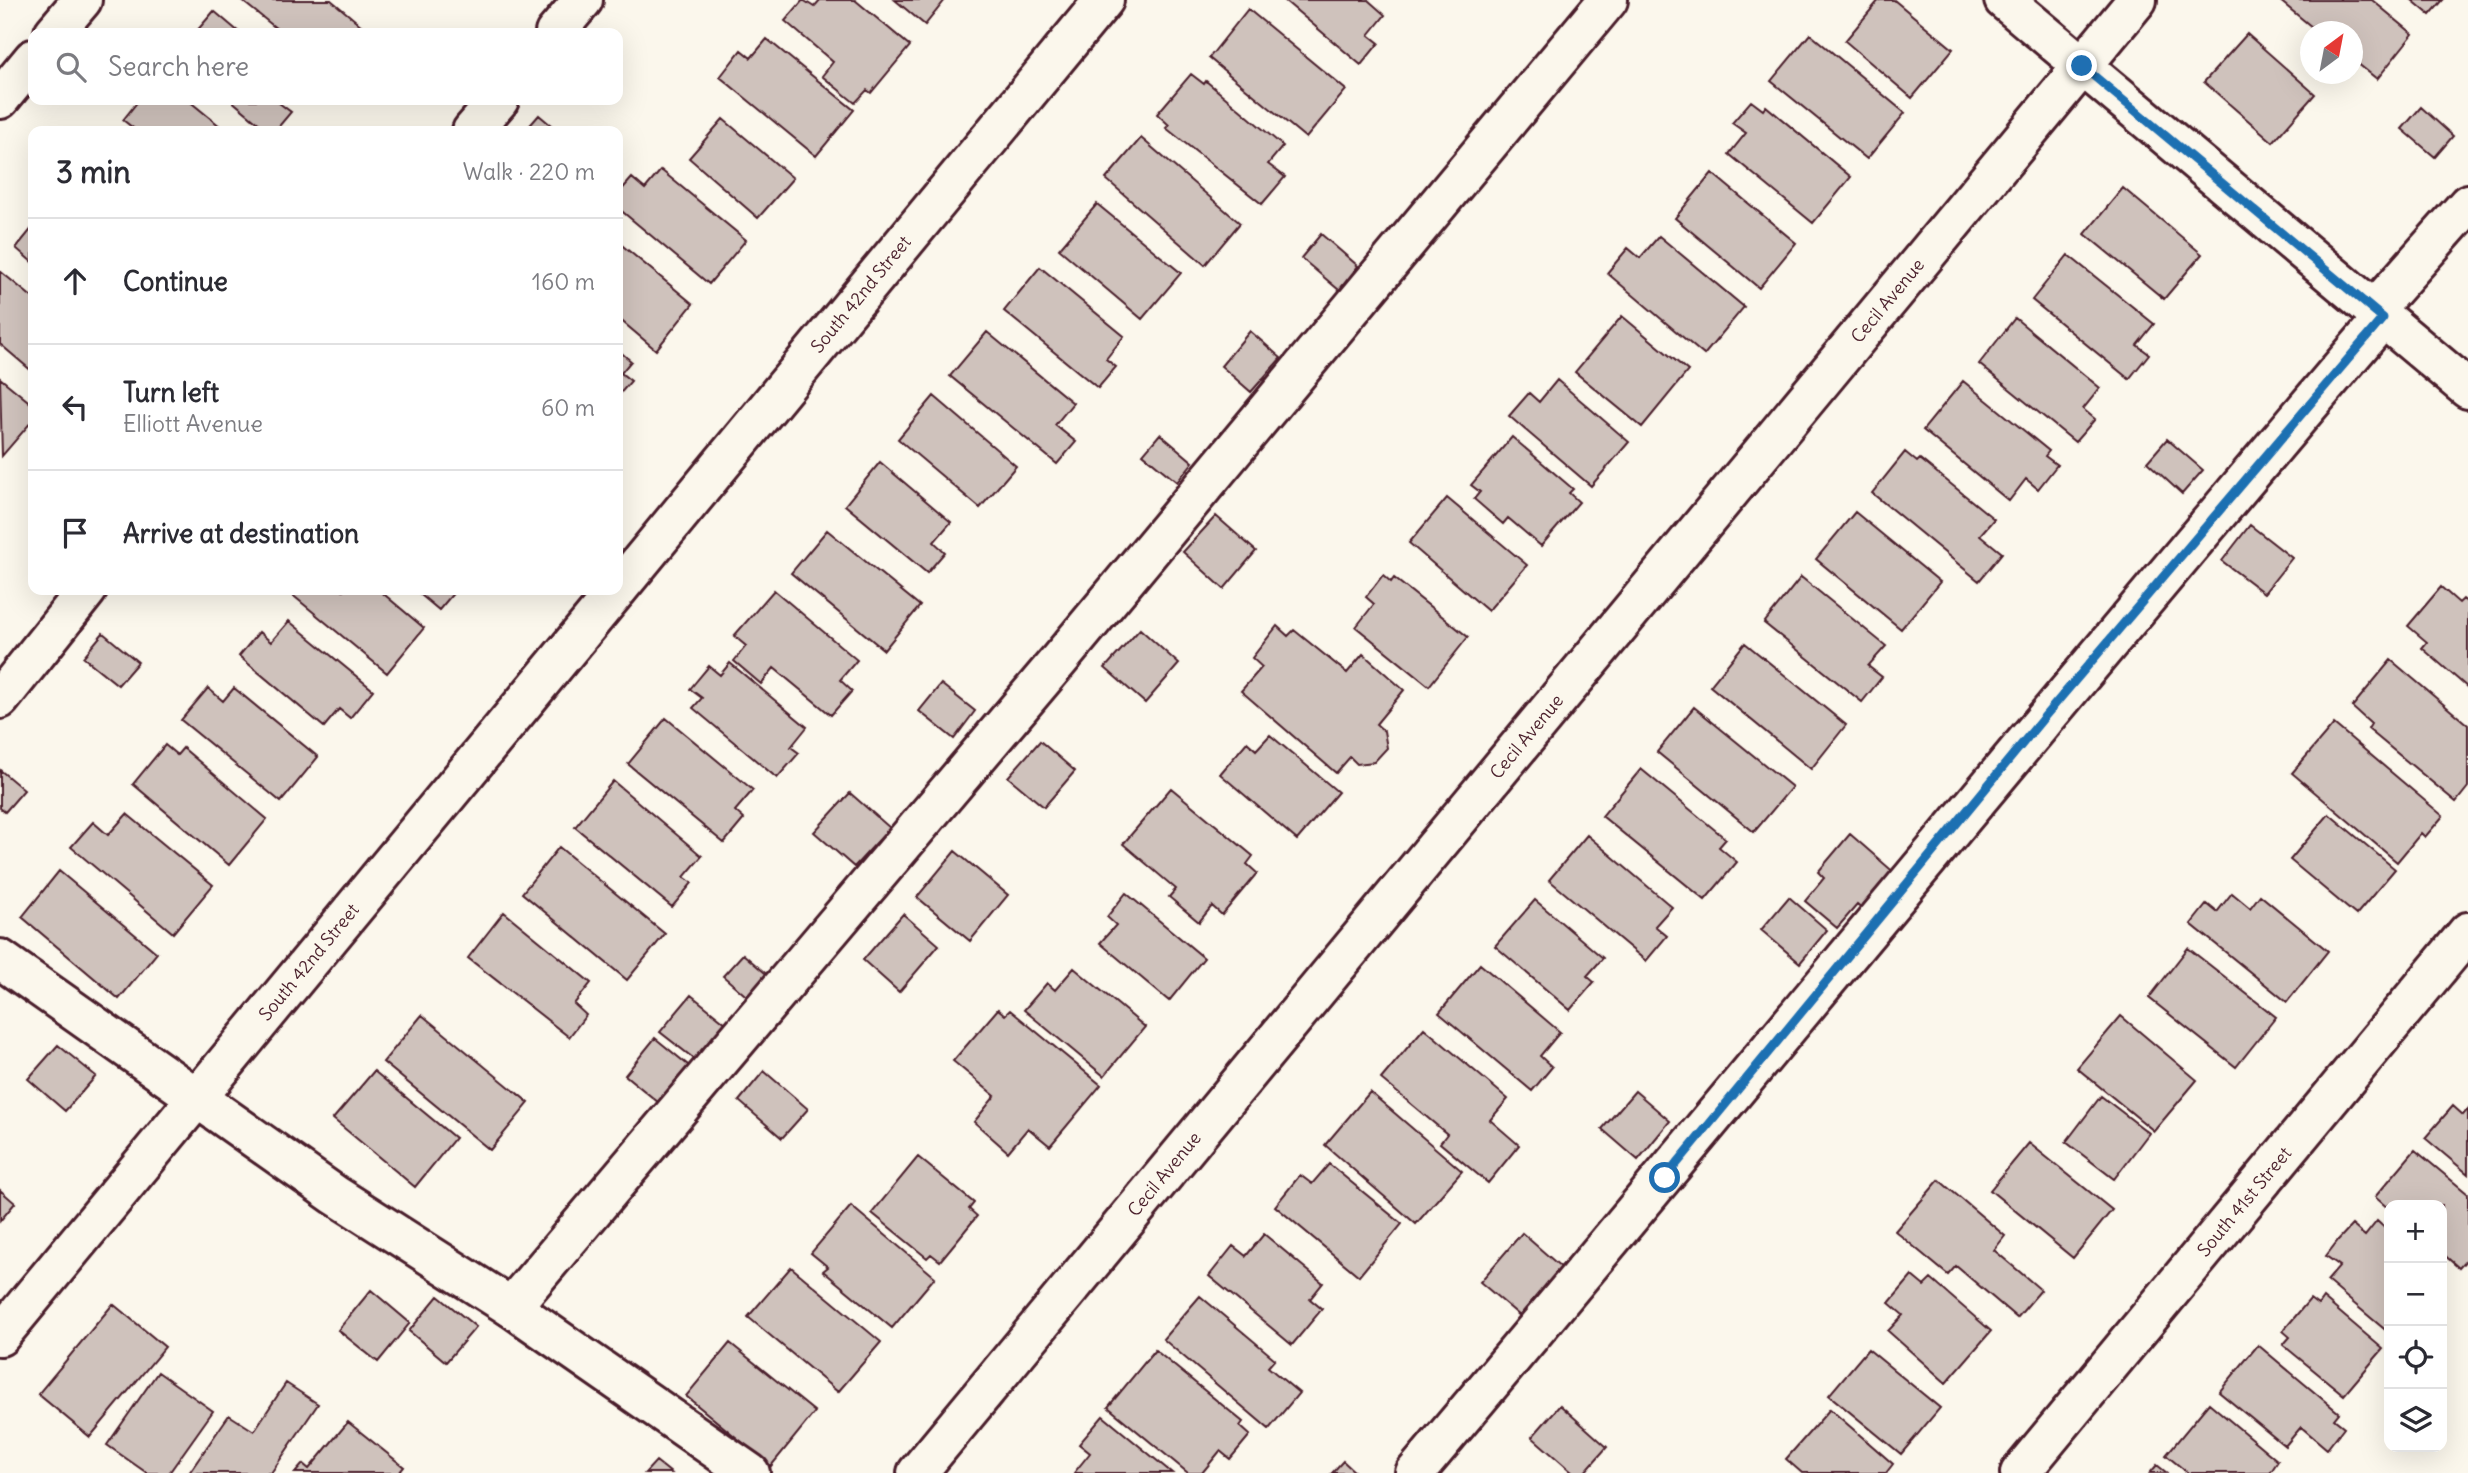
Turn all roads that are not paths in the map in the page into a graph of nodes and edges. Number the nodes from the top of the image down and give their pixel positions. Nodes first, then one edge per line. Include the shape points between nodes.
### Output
1 (82, 0) edge
2 (583, 0) edge
3 (1104, 0) edge
4 (1608, 0) edge
5 (2004, 0) edge
6 (2137, 0) edge
7 (58, 28) edge
8 (559, 28) edge
9 (28, 64) edge
10 (2082, 66) junction
11 (0, 99) edge
12 (495, 105) edge
13 (476, 126) edge
14 (2468, 204) edge
15 (2378, 314) junction
16 (2468, 389) edge
17 (623, 582) edge
18 (83, 595) edge
19 (612, 595) edge
20 (0, 699) edge
21 (2468, 932) edge
22 (0, 959) edge
23 (196, 1098) junction
24 (511, 1307) junction
25 (0, 1336) edge
26 (750, 1473) edge
27 (917, 1473) edge
28 (1415, 1473) edge
29 (2020, 1473) edge

1 - 7 street
2 - 8 street
3 - 17 street, South 42nd Street
4 - 24 street via 1060,659
5 - 10 street
6 - 10 street, Cecil Avenue
9 - 11 street
10 - 15 street
10 - 27 street, Cecil Avenue
12 - 13 street
14 - 15 street
15 - 16 street
15 - 28 street via 1665,1178
18 - 20 street
19 - 23 street, South 42nd Street
21 - 29 street, South 41st Street
22 - 23 street
23 - 24 street via 335,1195
23 - 25 street, South 42nd Street
24 - 26 street

